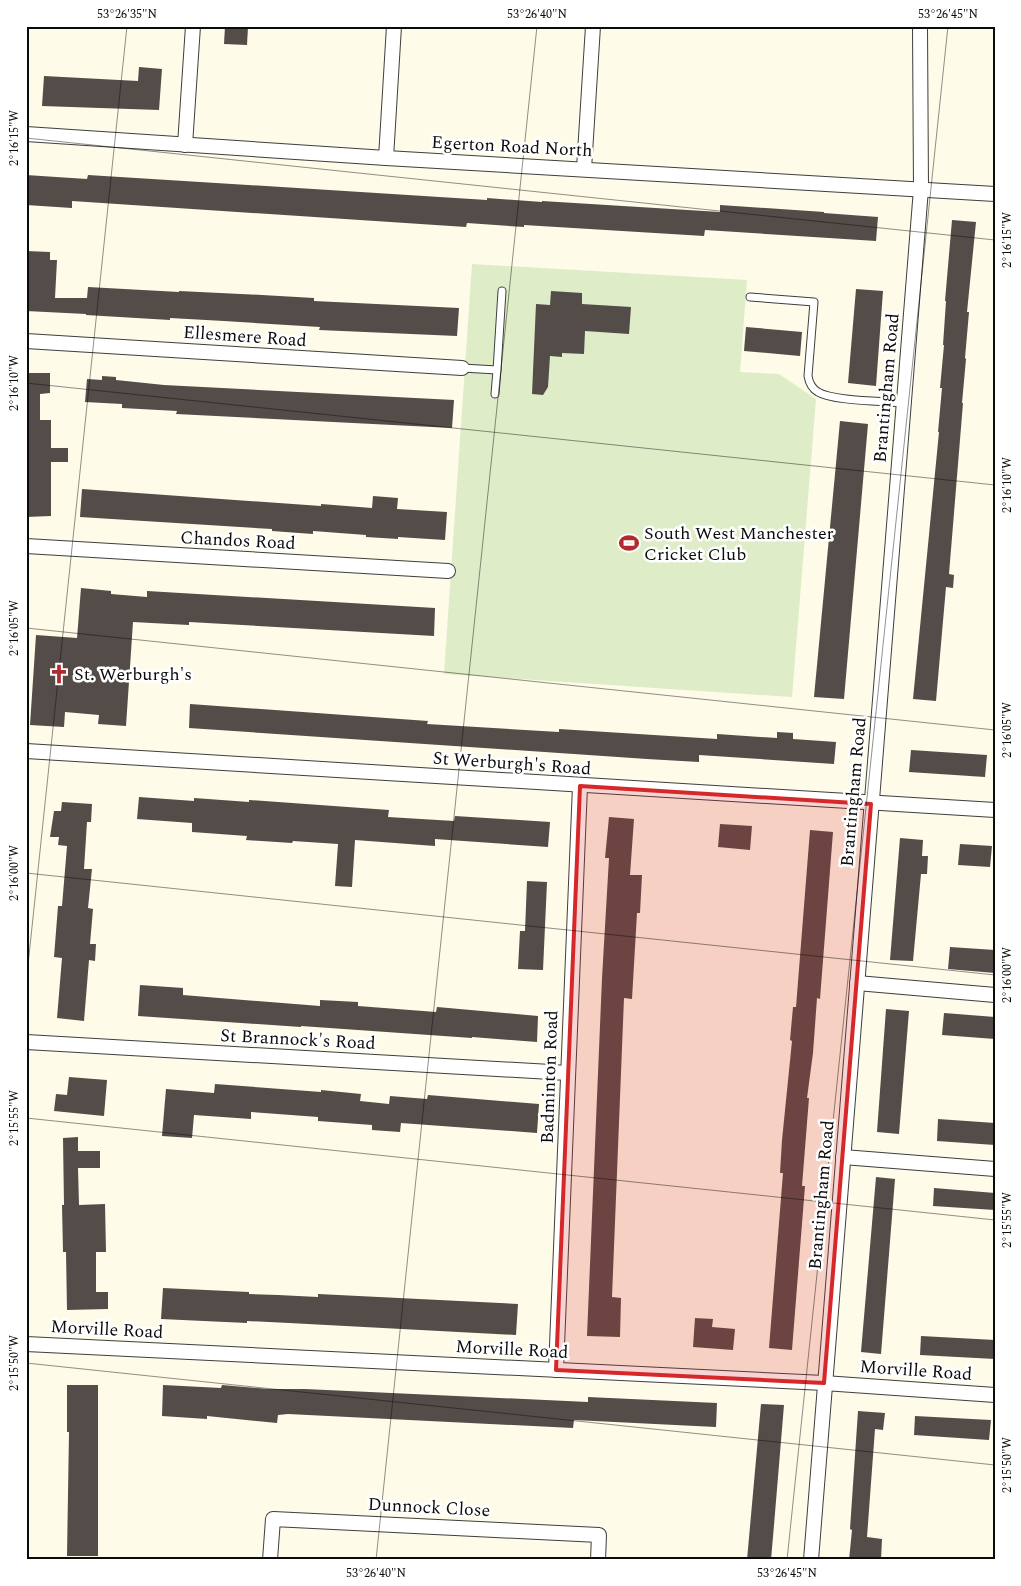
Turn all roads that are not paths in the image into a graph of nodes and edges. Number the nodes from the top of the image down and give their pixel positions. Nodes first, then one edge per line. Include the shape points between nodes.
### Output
1 (193, 26) edge
2 (394, 26) edge
3 (593, 26) edge
4 (920, 26) edge
5 (26, 134) edge
6 (186, 145) junction
7 (386, 158) junction
8 (584, 169) junction
9 (921, 189) junction
10 (995, 194) edge
11 (502, 291) dead end
12 (750, 297) dead end
13 (26, 341) edge
14 (462, 368) joint
15 (497, 370) junction
16 (495, 394) dead end
17 (904, 403) junction
18 (26, 546) edge
19 (448, 571) dead end
20 (26, 751) edge
21 (580, 786) junction
22 (871, 804) junction
23 (995, 810) edge
24 (857, 983) junction
25 (995, 995) edge
26 (26, 1042) edge
27 (568, 1073) junction
28 (843, 1157) junction
29 (995, 1169) edge
30 (26, 1344) edge
31 (556, 1370) junction
32 (824, 1383) junction
33 (995, 1395) edge
34 (270, 1560) edge
35 (598, 1560) edge
36 (811, 1560) edge

1 - 6 street
2 - 7 street
3 - 8 street
4 - 9 street, Brantingham Road
5 - 6 street, Egerton Road North
6 - 7 street, Egerton Road North
7 - 8 street, Egerton Road North
8 - 9 street, Egerton Road North
9 - 10 street, Egerton Road North
9 - 17 street, Brantingham Road
11 - 15 lane
12 - 17 lane via 814,302 808,376 812,388 832,398
13 - 14 street, Ellesmere Road
14 - 15 lane
15 - 16 lane
17 - 22 street, Brantingham Road
18 - 19 street, Chandos Road
20 - 21 street, St Werburgh's Road
21 - 22 street, St Werburgh's Road
21 - 27 street, Badminton Road
22 - 23 street, St Werburgh's Road
22 - 24 street, Brantingham Road
24 - 25 street
24 - 28 street, Brantingham Road
26 - 27 street, St Brannock's Road
27 - 31 street, Badminton Road
28 - 29 street
28 - 32 street, Brantingham Road
30 - 31 street, Morville Road
31 - 32 street, Morville Road
32 - 33 street, Morville Road
32 - 36 street, Brantingham Road
34 - 35 street, Dunnock Close via 272,1518 599,1535

